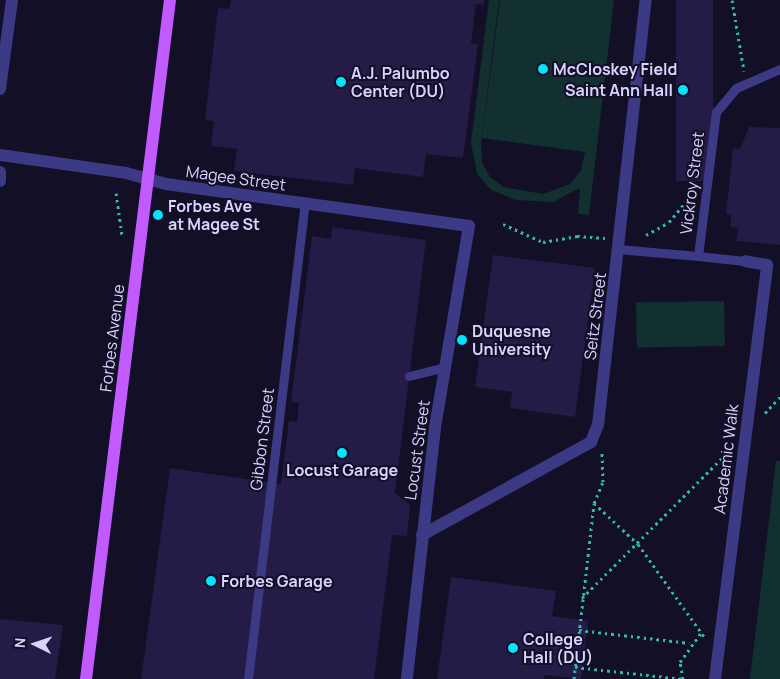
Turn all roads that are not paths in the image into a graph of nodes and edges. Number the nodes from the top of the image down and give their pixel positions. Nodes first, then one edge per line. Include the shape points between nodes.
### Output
1 (12, 0) edge
2 (170, 0) edge
3 (646, 0) edge
4 (780, 69) edge
5 (0, 89) edge
6 (0, 155) edge
7 (0, 172) edge
8 (148, 179) junction
9 (0, 182) edge
10 (305, 203) junction
11 (469, 226) joint
12 (617, 249) junction
13 (698, 256) junction
14 (745, 261) joint
15 (446, 367) junction
16 (409, 376) dead end
17 (422, 535) junction
18 (86, 679) edge
19 (248, 679) edge
20 (408, 679) edge
21 (715, 679) edge

1 - 5 street
2 - 8 main road, Forbes Avenue
3 - 12 street, Seitz Street
4 - 13 lane, Vickroy Street via 736,88 716,112
6 - 8 street, Magee Street
7 - 9 street
8 - 10 street, Magee Street
8 - 18 main road, Forbes Avenue
10 - 11 street, Magee Street
10 - 19 lane, Gibbon Street
11 - 15 street, Locust Street
12 - 13 lane, Vickroy Street
12 - 17 street, Seitz Street via 598,424 591,442
13 - 14 lane
14 - 21 street, Academic Walk via 767,265
15 - 16 lane
15 - 17 street, Locust Street
17 - 20 street, Locust Street

